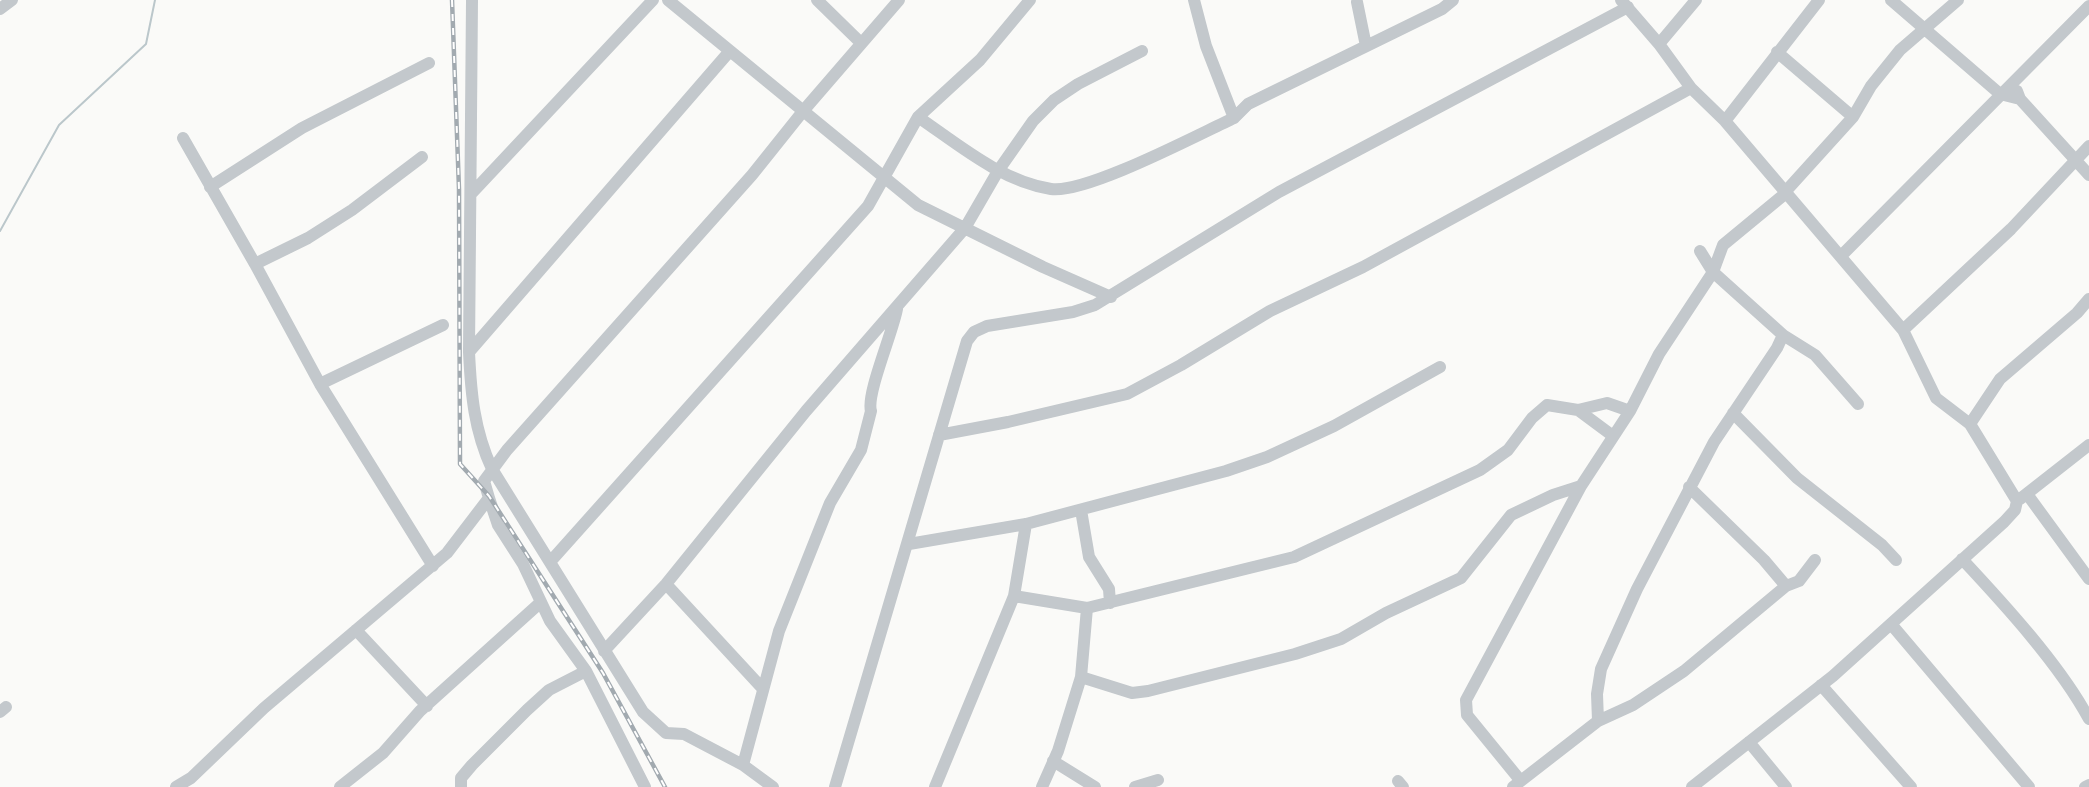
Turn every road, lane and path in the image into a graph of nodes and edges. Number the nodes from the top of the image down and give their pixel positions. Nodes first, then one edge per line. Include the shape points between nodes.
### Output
1 (12, 0) edge
2 (472, 0) edge
3 (652, 0) edge
4 (668, 0) edge
5 (817, 0) edge
6 (899, 0) edge
7 (1030, 0) edge
8 (1194, 0) edge
9 (1453, 0) edge
10 (1696, 0) edge
11 (1820, 0) edge
12 (1891, 0) edge
13 (1958, 0) edge
14 (1357, 2) dead end
15 (1625, 4) edge
16 (2089, 6) edge
17 (0, 9) edge
18 (1924, 31) junction
19 (861, 43) junction
20 (1659, 44) junction
21 (1366, 46) junction
22 (1142, 51) dead end
23 (729, 52) junction
24 (1777, 52) junction
25 (429, 63) dead end
26 (2014, 81) junction
27 (1691, 88) junction
28 (2000, 94) junction
29 (2020, 99) junction
30 (804, 110) junction
31 (918, 117) junction
32 (1853, 117) junction
33 (1234, 118) junction
34 (1725, 121) junction
35 (183, 138) dead end
36 (2089, 146) edge
37 (422, 157) dead end
38 (2074, 162) junction
39 (998, 171) junction
40 (884, 175) junction
41 (2089, 175) edge
42 (210, 187) junction
43 (1786, 192) junction
44 (471, 194) junction
45 (965, 228) junction
46 (1700, 251) dead end
47 (1841, 256) junction
48 (255, 264) junction
49 (1713, 272) junction
50 (1111, 297) junction
51 (2089, 299) edge
52 (897, 308) junction
53 (442, 325) dead end
54 (1903, 330) junction
55 (1783, 335) junction
56 (469, 352) junction
57 (1440, 367) dead end
58 (320, 384) junction
59 (1858, 404) dead end
60 (1578, 410) junction
61 (1630, 411) junction
62 (1733, 413) junction
63 (1970, 424) junction
64 (939, 435) junction
65 (1614, 436) junction
66 (2087, 452) edge
67 (492, 469) junction
68 (1581, 486) junction
69 (1689, 487) junction
70 (2022, 497) junction
71 (489, 498) junction
72 (1081, 510) junction
73 (1026, 524) junction
74 (909, 544) junction
75 (1962, 559) junction
76 (1815, 560) dead end
77 (1896, 560) dead end
78 (550, 562) junction
79 (433, 566) junction
80 (2089, 579) edge
81 (666, 584) junction
82 (1786, 586) junction
83 (1014, 596) junction
84 (541, 602) junction
85 (1110, 603) junction
86 (1088, 608) junction
87 (1891, 624) junction
88 (356, 630) junction
89 (604, 651) junction
90 (586, 671) junction
91 (1081, 677) junction
92 (1821, 686) junction
93 (763, 689) junction
94 (2084, 698) edge
95 (427, 706) junction
96 (2089, 719) edge
97 (1598, 721) junction
98 (1749, 742) junction
99 (1053, 761) junction
100 (743, 765) junction
101 (1158, 780) dead end
102 (1516, 784) edge
103 (176, 787) edge
104 (340, 787) edge
105 (461, 787) edge
106 (645, 787) edge
107 (773, 787) edge
108 (835, 787) edge
109 (935, 787) edge
110 (1042, 787) edge
111 (1095, 787) edge
112 (1135, 787) edge
113 (1692, 787) edge
114 (1786, 787) edge
115 (1911, 787) edge
116 (2029, 787) edge

1 - 17 street
2 - 44 street
3 - 44 street
4 - 23 street
5 - 19 street
6 - 19 street
7 - 31 street via 980,60
8 - 33 street via 1206,46
9 - 21 street
10 - 20 street
11 - 24 street
12 - 18 street
13 - 18 street
14 - 21 street
15 - 20 street
15 - 50 street via 1279,192
16 - 26 street
18 - 28 street
18 - 32 street via 1900,50 1871,86
19 - 30 street
20 - 27 street
21 - 33 street via 1248,104
22 - 39 street via 1054,100 1033,121
23 - 30 street
23 - 56 street
24 - 32 street
24 - 34 street
25 - 42 street via 302,128
26 - 28 street
26 - 29 street
27 - 34 street
27 - 64 street via 1363,267 1270,311 1127,394
28 - 29 street
28 - 47 street
29 - 38 street
30 - 40 street
30 - 67 street
31 - 39 street
31 - 40 street
32 - 43 street
33 - 39 street via 1070,189 1050,189
34 - 43 street
35 - 42 street
36 - 38 street
37 - 48 street via 352,210 308,238
38 - 41 street
38 - 54 street via 2011,229
39 - 45 street
40 - 45 street via 918,205
40 - 78 street via 868,206
42 - 48 street
43 - 47 street
43 - 49 street via 1723,246
44 - 56 street
45 - 50 street
45 - 52 street
46 - 49 street
47 - 54 street
48 - 58 street
49 - 55 street
49 - 61 street via 1659,354
50 - 64 street via 1073,312 987,326 974,332 967,341
51 - 63 street via 2077,314 2000,379
52 - 81 street via 806,411
52 - 93 street via 869,405 871,411 861,450 830,503 779,631
53 - 58 street
54 - 63 street via 1936,398
55 - 59 street via 1815,355
55 - 62 street
56 - 67 street via 471,403 481,445
57 - 72 street via 1334,426 1267,457
58 - 79 street
60 - 61 street via 1607,402
60 - 65 street
60 - 85 street via 1547,405 1508,450 1480,470 1294,557
61 - 65 street
62 - 69 street
62 - 77 street via 1797,478
63 - 70 street
64 - 74 street
65 - 68 street
66 - 70 street
67 - 71 street via 484,482
67 - 78 street
68 - 91 street via 1511,515 1461,578 1341,639 1148,691 1132,693
68 - 102 street via 1466,700 1467,715
69 - 82 street
69 - 97 street via 1600,669
70 - 75 street via 2004,522
70 - 80 street
71 - 79 street via 460,538
71 - 84 street via 498,525
72 - 73 street
72 - 85 street via 1089,557 1109,589
73 - 74 street
73 - 83 street
74 - 108 street
75 - 87 street
75 - 94 street
76 - 82 street via 1799,581
78 - 89 street
79 - 88 street
81 - 89 street
81 - 93 street
82 - 97 street via 1684,671 1633,705
83 - 86 street
83 - 109 street
84 - 90 street
84 - 95 street
85 - 86 street
86 - 91 street
87 - 92 street
87 - 116 street
88 - 95 street
88 - 103 street via 264,708 191,778
89 - 100 street via 652,722 666,733 684,734
90 - 105 street via 549,690 527,710 472,765 461,778
90 - 106 street
91 - 99 street
92 - 98 street
92 - 115 street
93 - 100 street
94 - 96 street
95 - 104 street via 383,753
97 - 102 street
98 - 113 street
98 - 114 street
99 - 110 street
99 - 111 street
100 - 107 street
101 - 112 street

